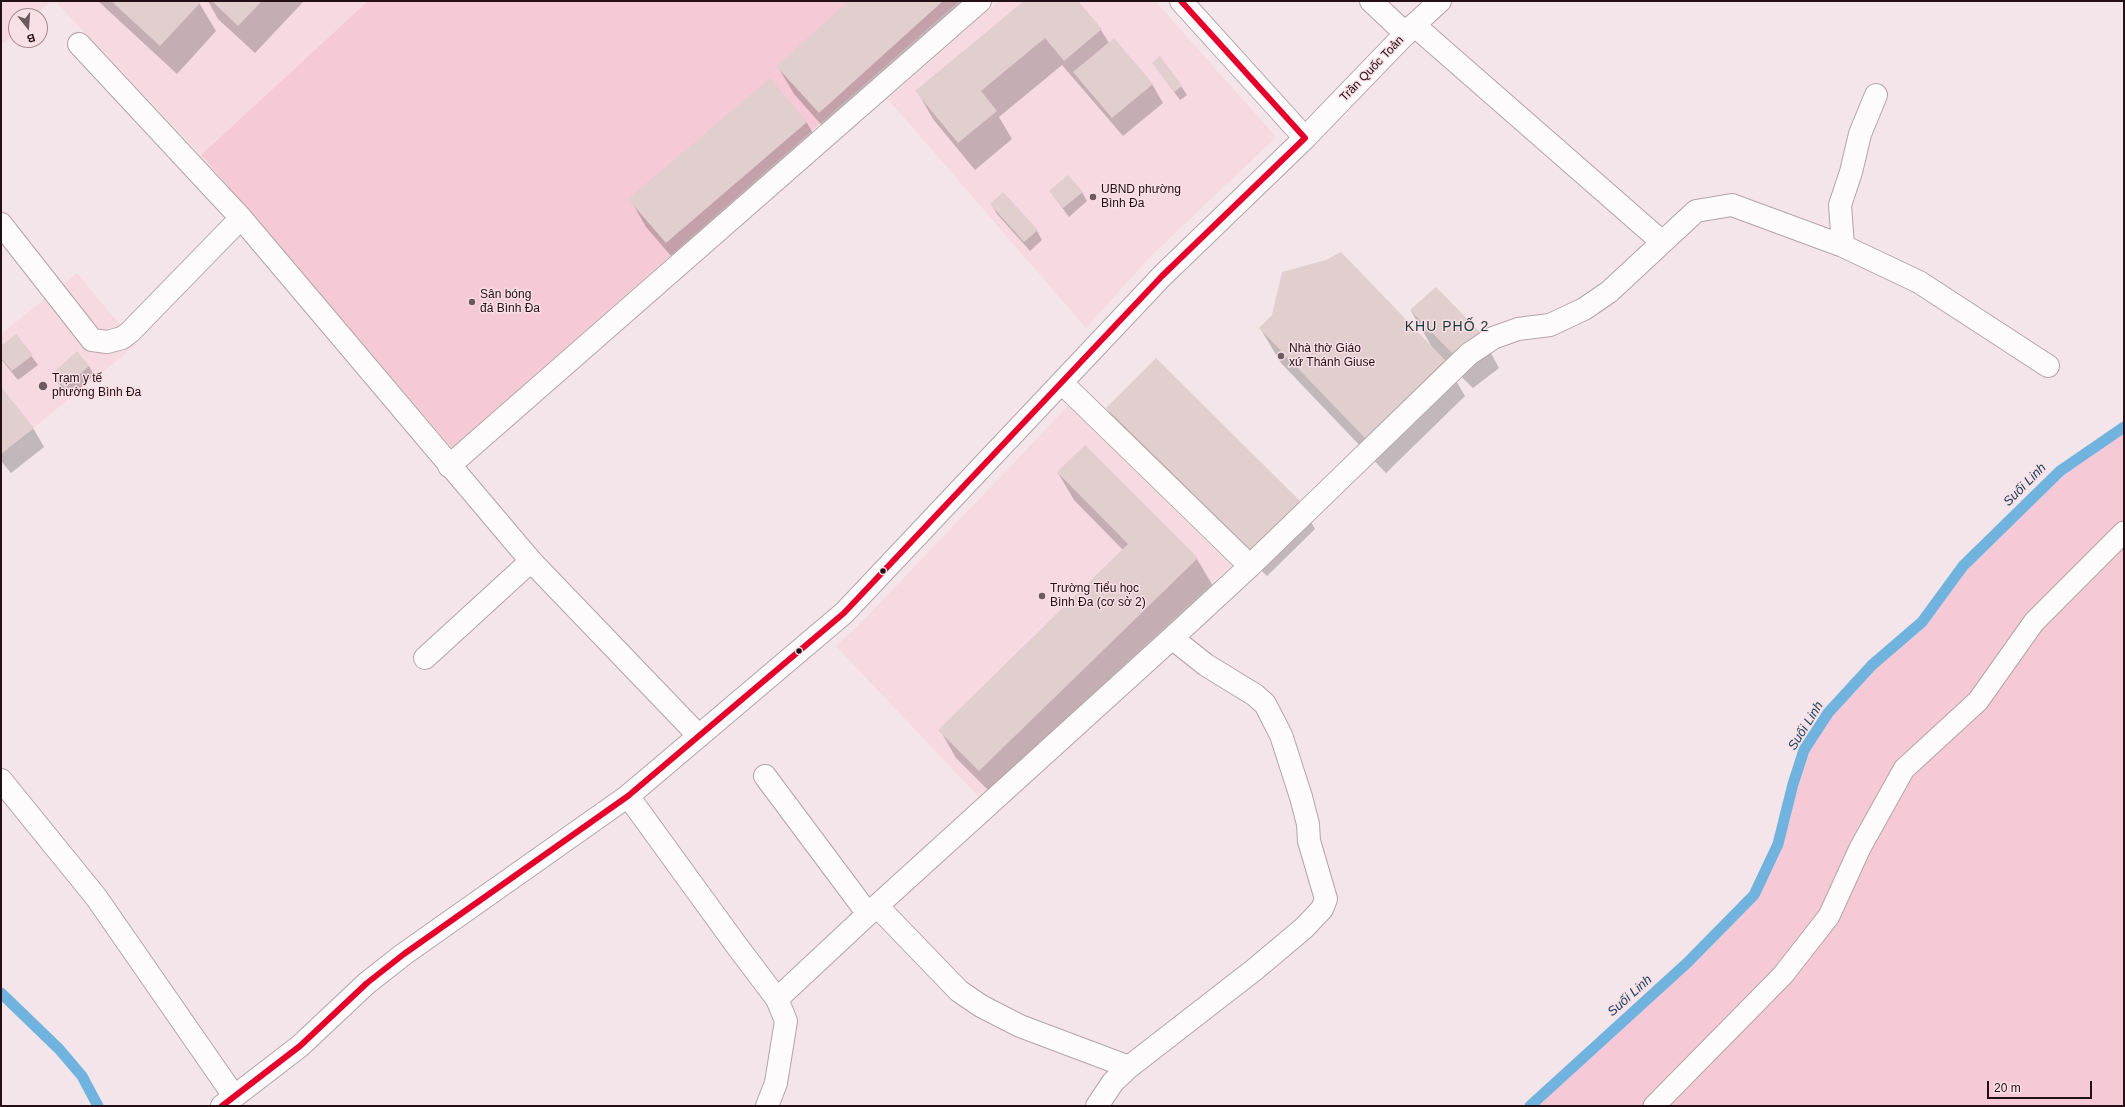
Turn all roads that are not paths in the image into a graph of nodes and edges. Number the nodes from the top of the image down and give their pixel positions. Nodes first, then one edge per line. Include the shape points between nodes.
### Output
1 (980, 1) edge
2 (1181, 1) edge
3 (1371, 1) edge
4 (1440, 1) edge
5 (1410, 29) junction
6 (79, 44) dead end
7 (1876, 95) dead end
8 (1305, 138) junction
9 (241, 218) junction
10 (1, 224) edge
11 (1661, 242) junction
12 (1843, 246) junction
13 (2048, 366) dead end
14 (1062, 382) junction
15 (449, 466) junction
16 (2124, 532) edge
17 (531, 561) junction
18 (1250, 566) junction
19 (1172, 638) junction
20 (425, 658) dead end
21 (699, 736) junction
22 (764, 776) dead end
23 (1, 780) edge
24 (628, 796) junction
25 (872, 910) junction
26 (777, 998) junction
27 (1129, 1067) junction
28 (228, 1101) edge
29 (767, 1106) edge
30 (1097, 1106) edge
31 (1654, 1106) edge

1 - 15 street
2 - 8 street
3 - 5 street
4 - 5 street, Trần Quốc Toản
5 - 8 street, Trần Quốc Toản
5 - 11 street
6 - 9 street
7 - 12 street via 1860,134 1840,205
8 - 14 street, Trần Quốc Toản via 1162,276
9 - 10 street via 130,332 122,338 107,342 92,340
9 - 15 street
11 - 12 street via 1696,211 1732,205
11 - 18 street via 1609,292 1584,309 1550,325 1518,329 1494,338 1469,354
12 - 13 street via 1919,282
14 - 18 street
14 - 21 street, Trần Quốc Toản via 844,613
15 - 17 street
16 - 31 lane via 2034,622 1978,701 1904,769 1860,848 1829,916 1783,975
17 - 20 street
17 - 21 street
18 - 19 street
19 - 25 street
19 - 27 street via 1206,665 1241,685 1265,704 1281,735 1292,767 1326,899 1322,909 1293,937
21 - 24 street, Trần Quốc Toản
22 - 25 street
23 - 28 street via 96,896
24 - 26 street
24 - 28 street, Trần Quốc Toản via 404,954 367,983 300,1046
25 - 26 street
25 - 27 street via 959,991 981,1006 1020,1026
26 - 29 street via 786,1021 776,1083
27 - 30 street via 1113,1082

